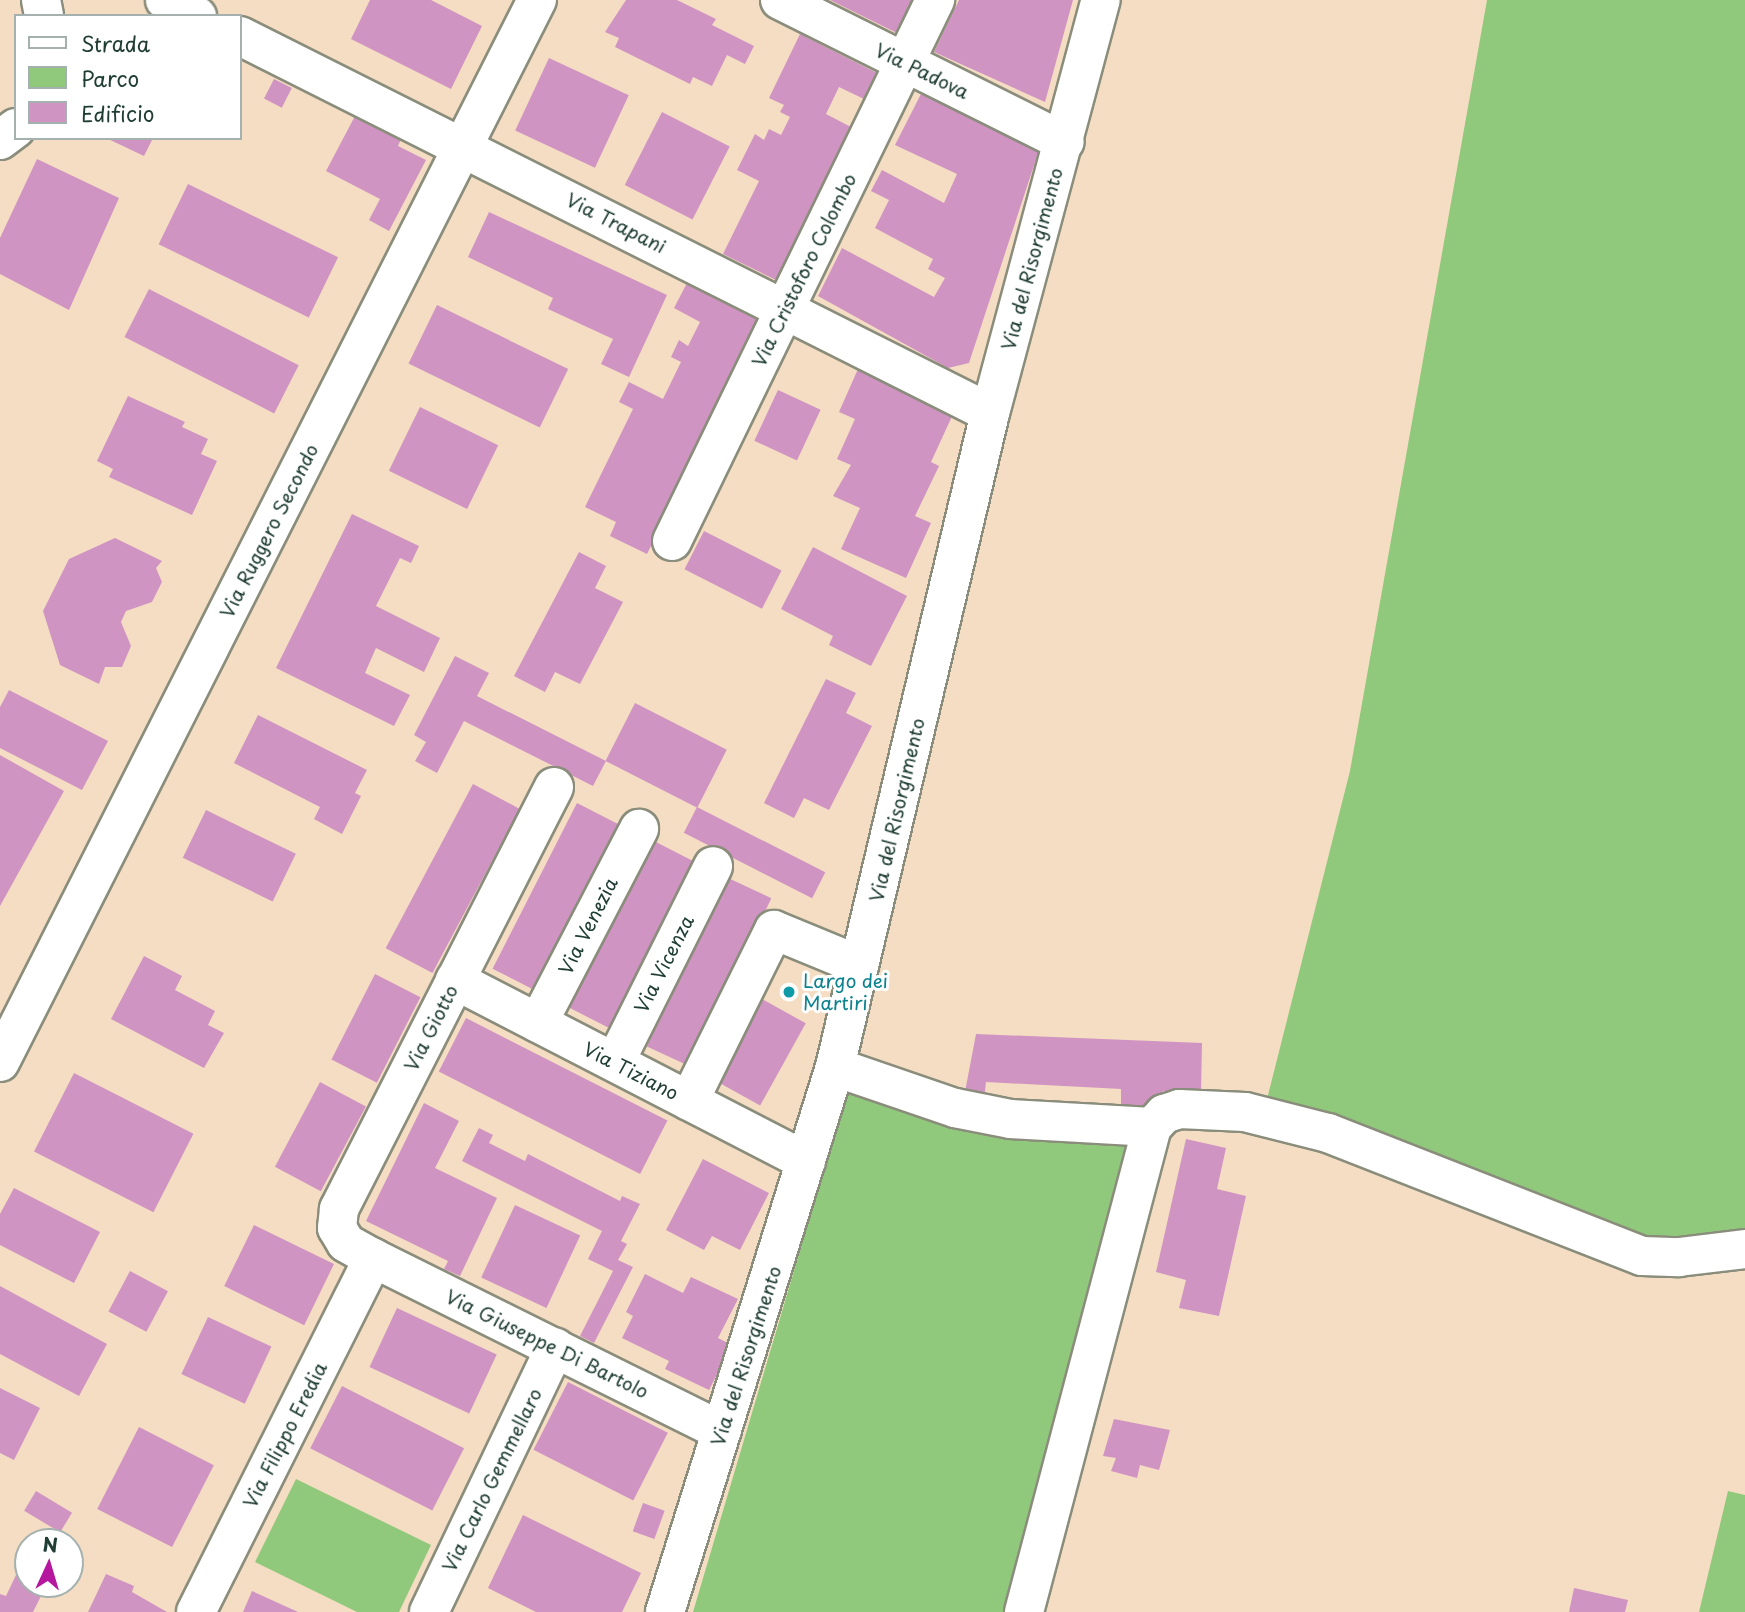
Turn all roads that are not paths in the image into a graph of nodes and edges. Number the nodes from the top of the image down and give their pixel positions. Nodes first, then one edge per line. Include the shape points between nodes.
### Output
1 (165, 0) edge
2 (537, 0) edge
3 (779, 0) edge
4 (935, 0) edge
5 (1101, 0) edge
6 (193, 14) edge
7 (242, 37) edge
8 (903, 61) junction
9 (14, 130) edge
10 (0, 141) edge
11 (1065, 142) junction
12 (464, 146) junction
13 (786, 309) junction
14 (990, 413) junction
15 (672, 541) dead end
16 (554, 787) dead end
17 (639, 829) dead end
18 (713, 866) dead end
19 (859, 965) junction
20 (455, 980) junction
21 (538, 1023) junction
22 (0, 1062) edge
23 (615, 1062) junction
24 (835, 1067) junction
25 (689, 1101) junction
26 (1152, 1126) junction
27 (806, 1161) junction
28 (1745, 1249) edge
29 (373, 1258) junction
30 (555, 1348) junction
31 (721, 1431) junction
32 (196, 1612) edge
33 (429, 1612) edge
34 (665, 1612) edge
35 (1024, 1612) edge

1 - 6 street
2 - 12 street, Via Ruggero Secondo
3 - 8 street, Via Padova
4 - 8 street, Via Cristoforo Colombo
5 - 11 street, Via del Risorgimento
7 - 12 street, Via Trapani
8 - 11 street, Via Padova
8 - 13 street, Via Cristoforo Colombo
9 - 10 street
11 - 14 street, Via del Risorgimento
12 - 13 street, Via Trapani
12 - 22 street, Via Ruggero Secondo
13 - 14 street, Via Trapani
13 - 15 street, Via Cristoforo Colombo
14 - 19 street, Via del Risorgimento
16 - 20 street, Via Giotto
17 - 21 street, Via Venezia
18 - 23 street, Via Vicenza
19 - 24 street, Via del Risorgimento
19 - 25 street via 774,930
20 - 21 street, Via Tiziano
20 - 29 street, Via Giotto via 339,1209 337,1228 346,1243
21 - 23 street, Via Tiziano
23 - 25 street, Via Tiziano
24 - 26 street via 955,1108 1010,1119
24 - 27 street, Via del Risorgimento
25 - 27 street, Via Tiziano
26 - 28 street via 1164,1114 1179,1109 1245,1112 1328,1133 1642,1256 1679,1257
26 - 35 street
27 - 31 street, Via del Risorgimento
29 - 30 street, Via Giuseppe Di Bartolo
29 - 32 street, Via Filippo Eredia
30 - 31 street, Via Giuseppe Di Bartolo
30 - 33 street, Via Carlo Gemmellaro
31 - 34 street, Via del Risorgimento

